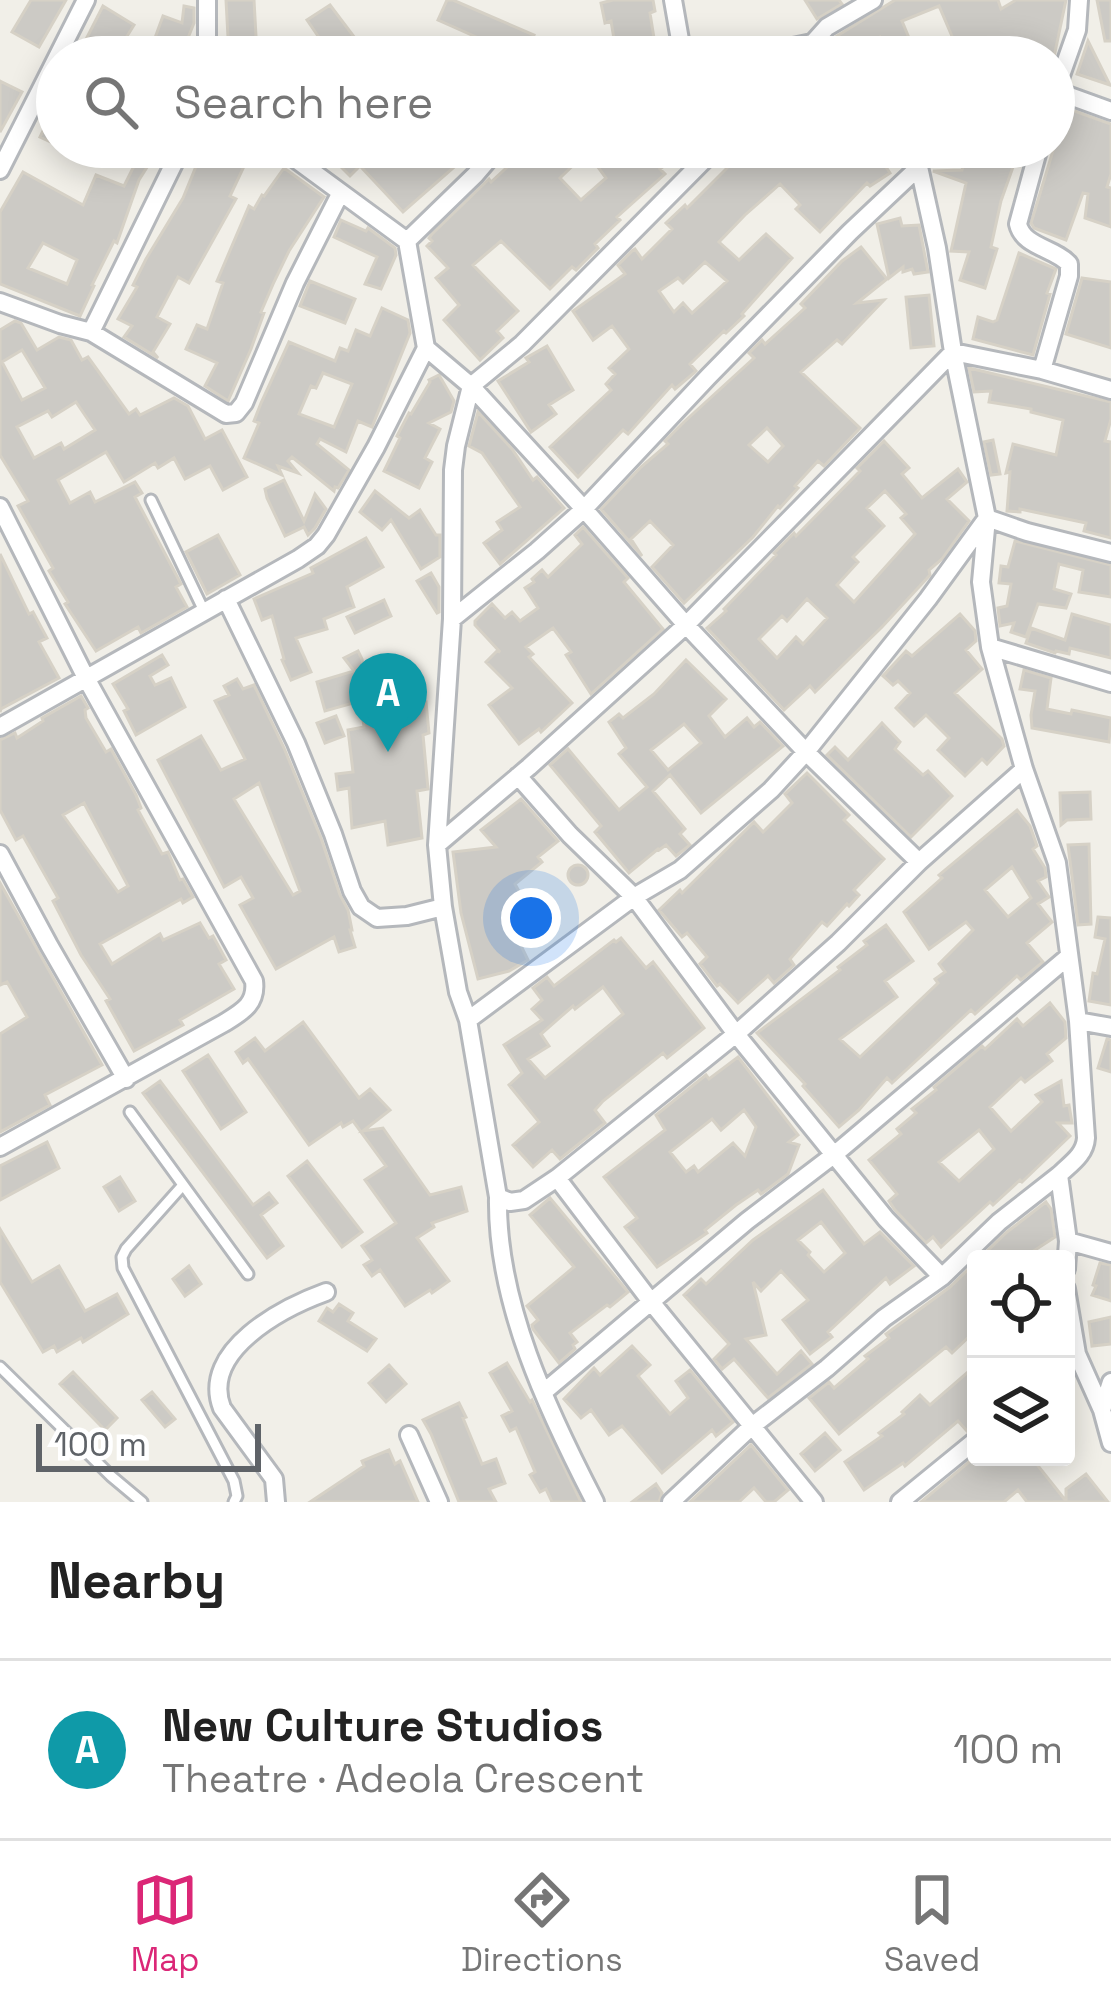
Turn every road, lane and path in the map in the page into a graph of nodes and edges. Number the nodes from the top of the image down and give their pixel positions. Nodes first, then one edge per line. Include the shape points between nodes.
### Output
1 (84, 0) edge
2 (207, 0) edge
3 (673, 0) edge
4 (873, 0) edge
5 (1079, 0) edge
6 (66, 36) edge
7 (207, 36) edge
8 (679, 36) edge
9 (821, 36) edge
10 (1075, 36) edge
11 (36, 97) edge
12 (1075, 99) edge
13 (1111, 111) edge
14 (172, 168) edge
15 (306, 168) edge
16 (481, 168) edge
17 (696, 168) edge
18 (919, 168) edge
19 (920, 168) edge
20 (1033, 168) edge
21 (0, 170) edge
22 (340, 194) junction
23 (407, 241) junction
24 (1, 304) edge
25 (92, 332) junction
26 (426, 348) junction
27 (953, 352) junction
28 (1042, 370) junction
29 (471, 386) junction
30 (1111, 390) edge
31 (151, 500) dead end
32 (0, 507) edge
33 (584, 508) junction
34 (987, 518) junction
35 (1111, 553) edge
36 (226, 599) junction
37 (204, 611) junction
38 (452, 619) junction
39 (686, 626) junction
40 (990, 647) junction
41 (86, 678) junction
42 (1111, 682) edge
43 (0, 727) edge
44 (806, 752) junction
45 (1024, 769) junction
46 (518, 776) junction
47 (436, 845) junction
48 (0, 854) edge
49 (919, 862) junction
50 (634, 897) junction
51 (441, 908) junction
52 (1068, 957) junction
53 (468, 1020) junction
54 (1078, 1021) junction
55 (1111, 1027) edge
56 (736, 1034) junction
57 (126, 1079) junction
58 (130, 1112) dead end
59 (0, 1147) edge
60 (835, 1154) junction
61 (1059, 1174) junction
62 (557, 1178) junction
63 (183, 1185) junction
64 (499, 1197) junction
65 (1067, 1241) junction
66 (1067, 1250) edge
67 (1111, 1253) edge
68 (248, 1274) dead end
69 (942, 1277) junction
70 (326, 1292) dead end
71 (652, 1303) junction
72 (1075, 1363) edge
73 (0, 1367) edge
74 (1111, 1382) edge
75 (544, 1391) junction
76 (1102, 1410) junction
77 (752, 1426) junction
78 (409, 1435) dead end
79 (1111, 1443) edge
80 (967, 1448) edge
81 (142, 1502) edge
82 (234, 1502) edge
83 (276, 1502) edge
84 (439, 1502) edge
85 (596, 1502) edge
86 (671, 1502) edge
87 (814, 1502) edge
88 (900, 1502) edge

1 - 6 street
2 - 7 street
3 - 8 street
4 - 9 street
5 - 10 street
11 - 21 street
12 - 13 street
14 - 25 street
15 - 22 street
16 - 23 street
17 - 29 street
18 - 33 street
19 - 27 street
20 - 28 street via 1019,232 1070,264
22 - 23 street
22 - 25 street via 236,413
23 - 26 street
24 - 25 street
26 - 29 street
26 - 36 street via 326,535
27 - 28 street
27 - 34 street
27 - 39 street
28 - 30 street
29 - 33 street
29 - 38 street via 453,470
31 - 37 lane
32 - 41 street
33 - 38 street
33 - 39 street
34 - 35 street
34 - 40 street via 981,582
34 - 44 street
36 - 37 street
36 - 51 street via 296,743 362,908 377,918
37 - 41 street
38 - 47 street
39 - 44 street
39 - 46 street
40 - 42 street
40 - 45 street
41 - 43 street
41 - 57 street via 255,990 248,1008
44 - 49 street
44 - 50 street via 724,834
45 - 49 street
45 - 52 street via 1057,863
46 - 47 street
46 - 50 street
47 - 51 street
48 - 57 street
49 - 56 street
50 - 53 street
50 - 56 street
51 - 53 street
52 - 54 street
52 - 60 street
53 - 64 street
54 - 55 street
54 - 61 street via 1085,1147
56 - 60 street
56 - 62 street
57 - 59 street
58 - 63 lane
60 - 69 street
60 - 71 street
61 - 65 street
61 - 69 street
62 - 64 street via 524,1200
62 - 71 street
63 - 68 lane
63 - 82 lane via 127,1249 123,1268 234,1481
64 - 75 street via 506,1280
65 - 66 street
65 - 67 street
69 - 77 street
70 - 83 street via 242,1341 218,1376 222,1408 274,1479
71 - 75 street
71 - 77 street
72 - 76 street
73 - 81 lane
74 - 76 street
75 - 85 street
76 - 79 street
77 - 86 street
77 - 87 street
78 - 84 street
80 - 88 street

